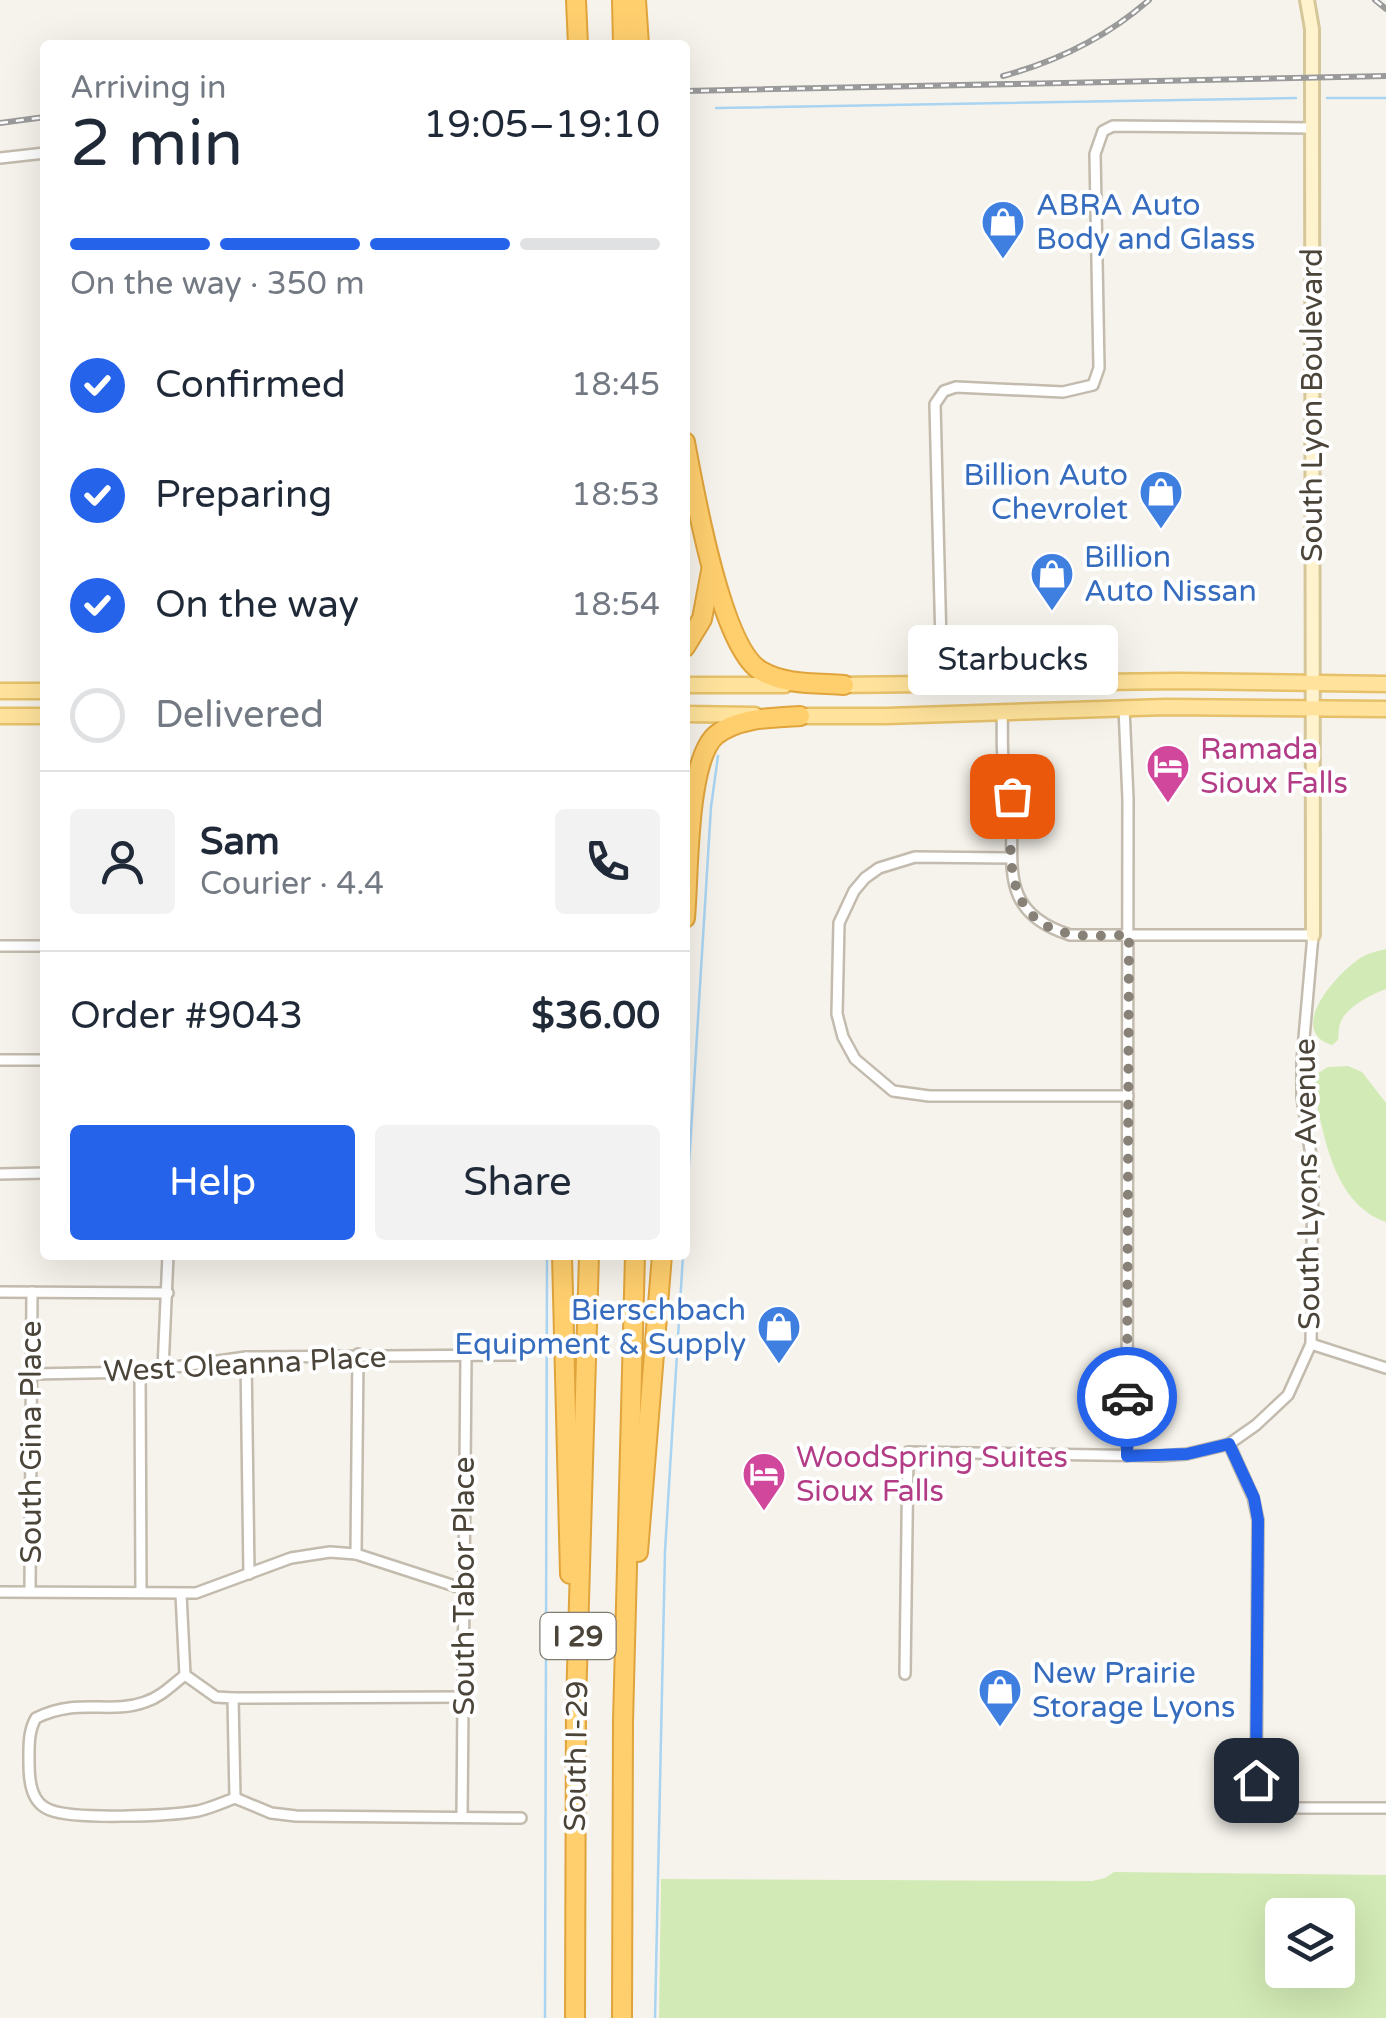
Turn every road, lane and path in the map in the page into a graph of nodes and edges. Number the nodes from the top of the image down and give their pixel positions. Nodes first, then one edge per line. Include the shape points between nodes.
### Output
1 (568, 0) edge
2 (576, 0) edge
3 (622, 0) edge
4 (636, 0) edge
5 (1307, 0) edge
6 (566, 40) edge
7 (578, 40) edge
8 (623, 40) edge
9 (638, 40) edge
10 (1311, 128) junction
11 (40, 154) edge
12 (0, 158) edge
13 (690, 464) edge
14 (712, 561) junction
15 (690, 640) edge
16 (1314, 682) junction
17 (942, 684) junction
18 (1386, 684) edge
19 (690, 685) edge
20 (844, 685) junction
21 (0, 691) edge
22 (40, 691) edge
23 (1124, 708) junction
24 (1314, 708) junction
25 (1386, 709) edge
26 (1002, 712) junction
27 (690, 714) edge
28 (0, 716) edge
29 (40, 716) edge
30 (800, 716) junction
31 (690, 834) edge
32 (1010, 858) junction
33 (1129, 935) junction
34 (1313, 935) junction
35 (0, 946) edge
36 (40, 946) edge
37 (0, 1060) edge
38 (40, 1060) edge
39 (1128, 1096) junction
40 (40, 1173) edge
41 (0, 1174) edge
42 (168, 1260) edge
43 (562, 1260) edge
44 (589, 1260) edge
45 (634, 1260) edge
46 (662, 1260) edge
47 (0, 1292) edge
48 (32, 1292) junction
49 (168, 1293) junction
50 (1310, 1344) junction
51 (358, 1354) junction
52 (518, 1355) dead end
53 (466, 1356) junction
54 (246, 1357) junction
55 (1386, 1368) edge
56 (164, 1369) junction
57 (140, 1372) junction
58 (33, 1374) junction
59 (1229, 1444) junction
60 (1127, 1456) junction
61 (356, 1554) junction
62 (249, 1574) junction
63 (464, 1589) junction
64 (30, 1591) junction
65 (0, 1592) edge
66 (140, 1592) junction
67 (181, 1594) junction
68 (905, 1674) dead end
69 (184, 1675) junction
70 (463, 1696) junction
71 (233, 1698) junction
72 (576, 1705) junction
73 (623, 1722) junction
74 (234, 1798) junction
75 (1386, 1808) edge
76 (462, 1817) junction
77 (521, 1818) dead end
78 (575, 2018) edge
79 (622, 2018) edge

1 - 6 highway
2 - 7 highway
3 - 8 highway
4 - 9 highway
5 - 10 street, South Lyon Boulevard
10 - 16 street, South Lyon Boulevard
10 - 17 street via 1103,131 1095,154 1099,368 1093,385 1063,392 956,387 936,404
11 - 12 street
13 - 14 highway
14 - 15 highway via 707,605
14 - 20 highway via 736,642 750,664 777,678
16 - 17 main road
16 - 18 main road
16 - 24 street, South Lyon Boulevard
17 - 20 main road
19 - 20 main road
21 - 22 main road
23 - 24 main road
23 - 26 main road
23 - 33 street
24 - 25 main road
24 - 34 street, South Lyons Avenue
26 - 30 main road
26 - 32 street via 1012,796
27 - 30 main road
28 - 29 main road
30 - 31 highway via 751,721 714,737 701,756
32 - 33 street via 1013,884 1032,917 1070,934
32 - 39 street via 915,857 865,878 838,923 843,1037 894,1091
33 - 34 street
33 - 39 street
34 - 50 street, South Lyons Avenue via 1302,1061 1314,1193
35 - 36 street
37 - 38 street
39 - 60 street
40 - 41 street
42 - 49 street
43 - 72 highway
44 - 72 highway, South I-29 / I 29
45 - 73 highway, South I-29 / I 29
46 - 73 highway
47 - 48 street
48 - 49 street
48 - 58 street, South Gina Place
49 - 56 street
50 - 55 street
50 - 59 street, South Lyons Avenue via 1288,1394
51 - 53 street, West Oleanna Place
51 - 54 street, West Oleanna Place
51 - 61 street
52 - 53 street, West Oleanna Place
53 - 63 street, South Tabor Place
54 - 56 street, West Oleanna Place
54 - 62 street
56 - 57 street, West Oleanna Place
57 - 58 street, West Oleanna Place
57 - 66 street
58 - 64 street, South Gina Place
59 - 60 street, South Lyons Avenue via 1187,1454
59 - 75 street via 1258,1520 1256,1808
60 - 68 street, South Lyons Avenue via 908,1452
61 - 62 street via 314,1553
61 - 63 street
62 - 67 street
63 - 70 street, South Tabor Place
64 - 65 street
64 - 66 street
66 - 67 street
67 - 69 street
69 - 71 street via 216,1697
69 - 74 street via 142,1704 69,1706 36,1718 30,1787 50,1810 92,1814 200,1811
70 - 71 street
70 - 76 street, South Tabor Place
71 - 74 street
72 - 78 highway, South I-29 / I 29
73 - 79 highway, South I-29 / I 29
74 - 76 street via 296,1816
76 - 77 street

